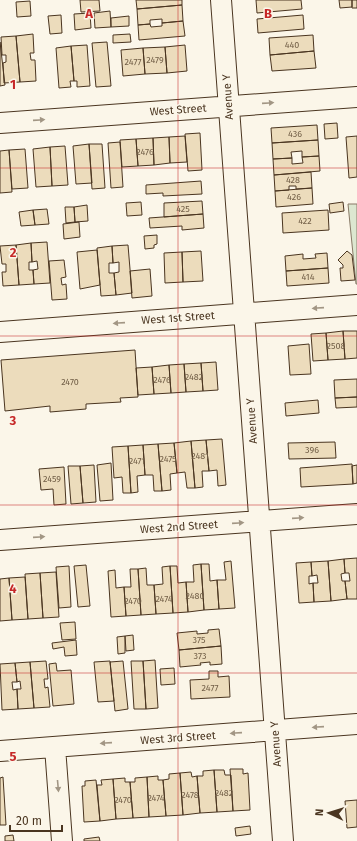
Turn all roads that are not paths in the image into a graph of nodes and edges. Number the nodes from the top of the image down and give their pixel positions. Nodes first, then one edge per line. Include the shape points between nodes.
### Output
1 (221, 0) edge
2 (357, 97) edge
3 (229, 106) junction
4 (0, 123) edge
5 (357, 305) edge
6 (244, 314) junction
7 (0, 332) edge
8 (357, 514) edge
9 (259, 521) junction
10 (0, 540) edge
11 (357, 724) edge
12 (275, 730) junction
13 (55, 747) junction
14 (0, 751) edge
15 (62, 841) edge
16 (283, 841) edge

1 - 3 street, Avenue Y
3 -> 2 street, West Street
4 -> 3 street, West Street
3 - 6 street, Avenue Y
5 -> 6 street, West 1st Street
6 -> 7 street, West 1st Street
6 - 9 street, Avenue Y
9 -> 8 street, West 2nd Street
10 -> 9 street, West 2nd Street
9 - 12 street, Avenue Y
11 -> 12 street, West 3rd Street
12 -> 13 street, West 3rd Street
12 - 16 street, Avenue Y
13 - 14 street, West 3rd Street
13 -> 15 street

